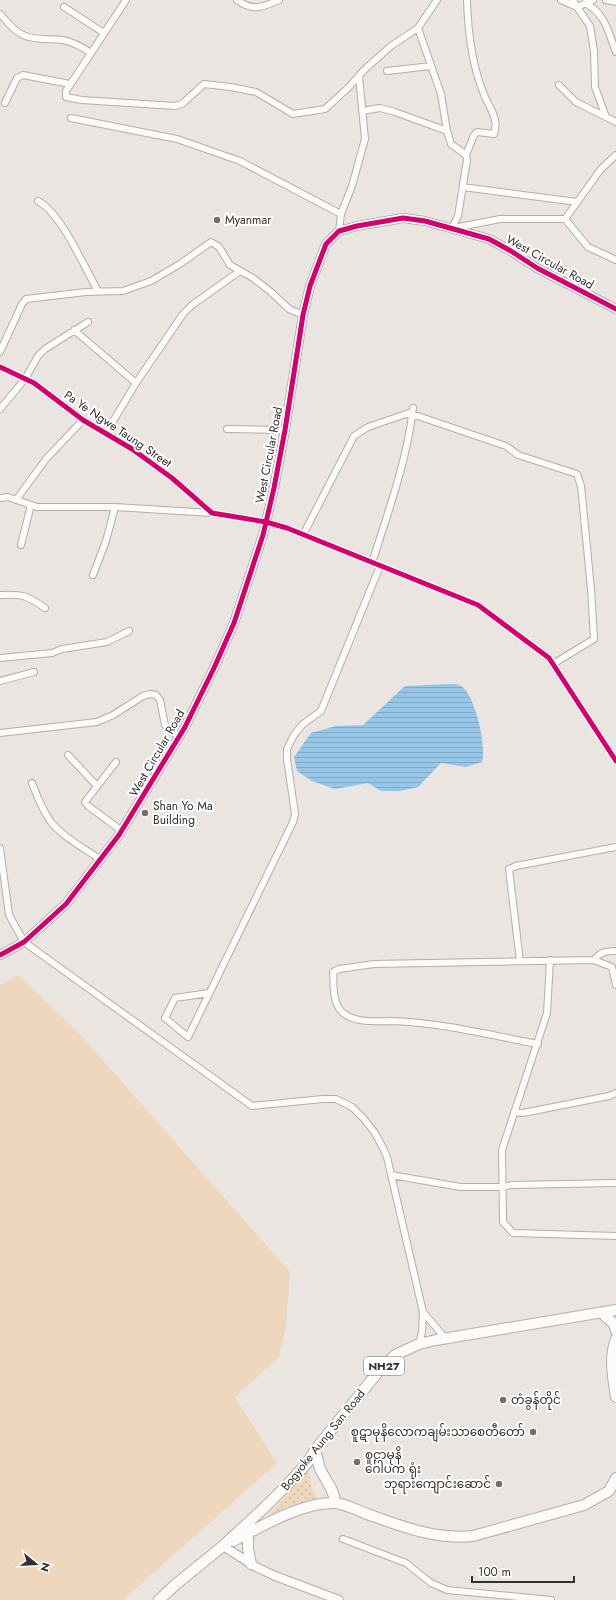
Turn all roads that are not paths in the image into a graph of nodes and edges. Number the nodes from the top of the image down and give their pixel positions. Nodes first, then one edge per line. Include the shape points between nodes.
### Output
1 (126, 0) edge
2 (236, 0) edge
3 (279, 0) edge
4 (437, 0) edge
5 (467, 0) edge
6 (561, 0) edge
7 (573, 0) edge
8 (593, 0) edge
9 (606, 0) edge
10 (616, 2) edge
11 (585, 3) junction
12 (64, 7) dead end
13 (577, 7) junction
14 (0, 14) edge
15 (418, 28) junction
16 (104, 33) junction
17 (616, 52) edge
18 (91, 53) junction
19 (431, 66) junction
20 (387, 71) dead end
21 (359, 76) junction
22 (70, 84) junction
23 (559, 85) dead end
24 (5, 103) dead end
25 (362, 111) junction
26 (70, 118) dead end
27 (606, 118) junction
28 (616, 122) edge
29 (447, 131) junction
30 (466, 155) junction
31 (616, 155) edge
32 (464, 187) junction
33 (38, 201) dead end
34 (578, 202) junction
35 (341, 214) junction
36 (565, 219) junction
37 (452, 228) junction
38 (340, 231) junction
39 (616, 260) edge
40 (240, 271) junction
41 (98, 291) junction
42 (616, 309) edge
43 (303, 314) junction
44 (88, 322) dead end
45 (74, 330) junction
46 (0, 352) edge
47 (0, 367) edge
48 (25, 379) junction
49 (136, 383) junction
50 (0, 409) edge
51 (412, 411) junction
52 (83, 420) junction
53 (227, 429) dead end
54 (285, 430) junction
55 (106, 432) junction
56 (0, 498) edge
57 (16, 500) junction
58 (31, 505) junction
59 (115, 507) junction
60 (212, 513) junction
61 (266, 522) junction
62 (302, 535) junction
63 (21, 545) dead end
64 (372, 563) junction
65 (380, 566) junction
66 (93, 575) dead end
67 (0, 595) edge
68 (44, 608) dead end
69 (129, 631) dead end
70 (0, 658) edge
71 (553, 664) junction
72 (34, 672) dead end
73 (0, 681) edge
74 (0, 733) edge
75 (179, 736) junction
76 (68, 755) dead end
77 (116, 762) dead end
78 (616, 762) edge
79 (32, 783) dead end
80 (97, 786) junction
81 (122, 831) junction
82 (616, 847) edge
83 (0, 848) edge
84 (1, 858) edge
85 (101, 860) junction
86 (24, 942) junction
87 (616, 950) edge
88 (1, 953) edge
89 (550, 960) junction
90 (594, 960) junction
91 (520, 961) junction
92 (616, 985) edge
93 (209, 992) junction
94 (538, 1044) junction
95 (616, 1093) edge
96 (514, 1112) junction
97 (391, 1175) junction
98 (616, 1183) edge
99 (503, 1187) junction
100 (616, 1236) edge
101 (616, 1310) edge
102 (423, 1312) junction
103 (602, 1312) junction
104 (616, 1331) edge
105 (445, 1338) junction
106 (616, 1339) edge
107 (419, 1344) junction
108 (616, 1397) edge
109 (315, 1450) junction
110 (616, 1478) edge
111 (334, 1503) junction
112 (248, 1534) junction
113 (343, 1539) dead end
114 (222, 1546) junction
115 (251, 1564) junction
116 (159, 1600) edge
117 (339, 1600) edge
118 (551, 1600) edge

1 - 16 street
2 - 3 street via 253,8 262,8
4 - 15 street
5 - 30 street via 474,60 480,83 496,120 494,134 478,132 474,135
6 - 13 street
7 - 13 street
8 - 11 street
9 - 10 street
11 - 13 street
11 - 17 street via 600,15 611,34
12 - 16 street
13 - 27 street via 590,26 596,87
14 - 18 street via 11,28 23,35 64,40 78,44
15 - 19 street
15 - 21 street via 391,46
16 - 18 street
18 - 22 street
19 - 20 street
19 - 29 street via 441,94
21 - 22 street via 325,109 293,114 256,92 231,87 204,84 182,104 175,106 69,98 66,97 66,91
21 - 25 street
22 - 24 street via 23,75 16,78
23 - 27 street via 576,102
25 - 29 street via 380,108
25 - 35 street via 365,139
26 - 35 street via 177,139 198,146 240,161
27 - 28 street
29 - 30 street via 451,144
30 - 32 street
31 - 34 street via 601,169
32 - 34 street
32 - 37 street via 458,216
33 - 41 street via 52,212
34 - 36 street
35 - 38 street
36 - 37 street via 500,220
36 - 39 street via 588,247
37 - 38 street, West Circular Road via 403,218 364,224
37 - 42 street, West Circular Road via 489,239 537,268
38 - 43 street, West Circular Road via 326,244 310,286
40 - 41 street via 230,265 219,247 210,242 151,281 123,291
40 - 43 street via 256,280 289,309
40 - 49 street via 183,314
41 - 46 street via 26,299
43 - 54 street, West Circular Road
44 - 45 street
45 - 48 street via 45,349
45 - 49 street
47 - 48 street, Pa Ye Ngwe Taung Street
48 - 50 street
48 - 52 street, Pa Ye Ngwe Taung Street
49 - 55 street
51 - 62 street via 368,427 354,436
51 - 64 street via 399,477
51 - 71 street via 506,446 518,455 577,474 581,486 594,639
52 - 55 street, Pa Ye Ngwe Taung Street
52 - 57 street via 46,459
53 - 54 street
54 - 61 street, West Circular Road
55 - 60 street, Pa Ye Ngwe Taung Street via 172,478
56 - 57 street
57 - 58 street
58 - 59 street
58 - 63 street
59 - 60 street
59 - 66 street
60 - 61 street
61 - 62 street
61 - 75 street, West Circular Road via 234,623
62 - 64 street
64 - 65 street
65 - 71 street via 478,605 549,658
65 - 93 street via 320,712 294,734 287,749 295,814 293,822
67 - 68 street via 28,597
69 - 70 street via 107,642 52,653
71 - 78 street
72 - 73 street
74 - 75 street via 97,722 150,694 156,695 160,700 165,725
75 - 81 street, West Circular Road
76 - 80 street
77 - 80 street
79 - 85 street via 40,803 52,822 62,833
80 - 81 street via 85,802
81 - 85 street, West Circular Road
82 - 91 street via 509,869
83 - 84 street
84 - 86 street via 9,915
85 - 86 street, West Circular Road via 66,904
86 - 88 street, West Circular Road
86 - 97 street via 252,1106 323,1099 345,1102 375,1133 383,1148
87 - 90 street via 599,954
89 - 90 street
89 - 91 street
89 - 94 street via 548,1013
90 - 92 street via 612,967
91 - 94 street via 374,964 339,969 334,972 335,1002 341,1011 349,1016 372,1022 432,1024
93 - 93 street via 175,998 165,1018 188,1037
94 - 96 street
95 - 96 street via 531,1111
96 - 99 street via 502,1150
97 - 99 street via 461,1187
97 - 102 street
98 - 99 street
99 - 100 street via 503,1222 513,1233
101 - 103 highway, Bogyoke Aung San Road / NH27
102 - 105 street
102 - 107 street
103 - 104 highway via 614,1324
103 - 105 highway, Bogyoke Aung San Road / NH27
105 - 107 highway, Bogyoke Aung San Road / NH27
106 - 108 highway via 612,1359
107 - 109 highway, Bogyoke Aung San Road / NH27 via 395,1355 378,1372
109 - 111 highway
109 - 114 highway, Bogyoke Aung San Road / NH27 via 288,1485
110 - 111 highway, Bogyoke Aung San Road / NH27 via 609,1491 584,1505 490,1532 461,1537 410,1529
111 - 112 highway, Bogyoke Aung San Road / NH27 via 315,1505
112 - 114 highway, Bogyoke Aung San Road / NH27
112 - 115 highway
113 - 118 street via 406,1563 431,1583 447,1590
114 - 115 street
114 - 116 highway, Bogyoke Aung San Road / NH27
115 - 117 street via 275,1576

